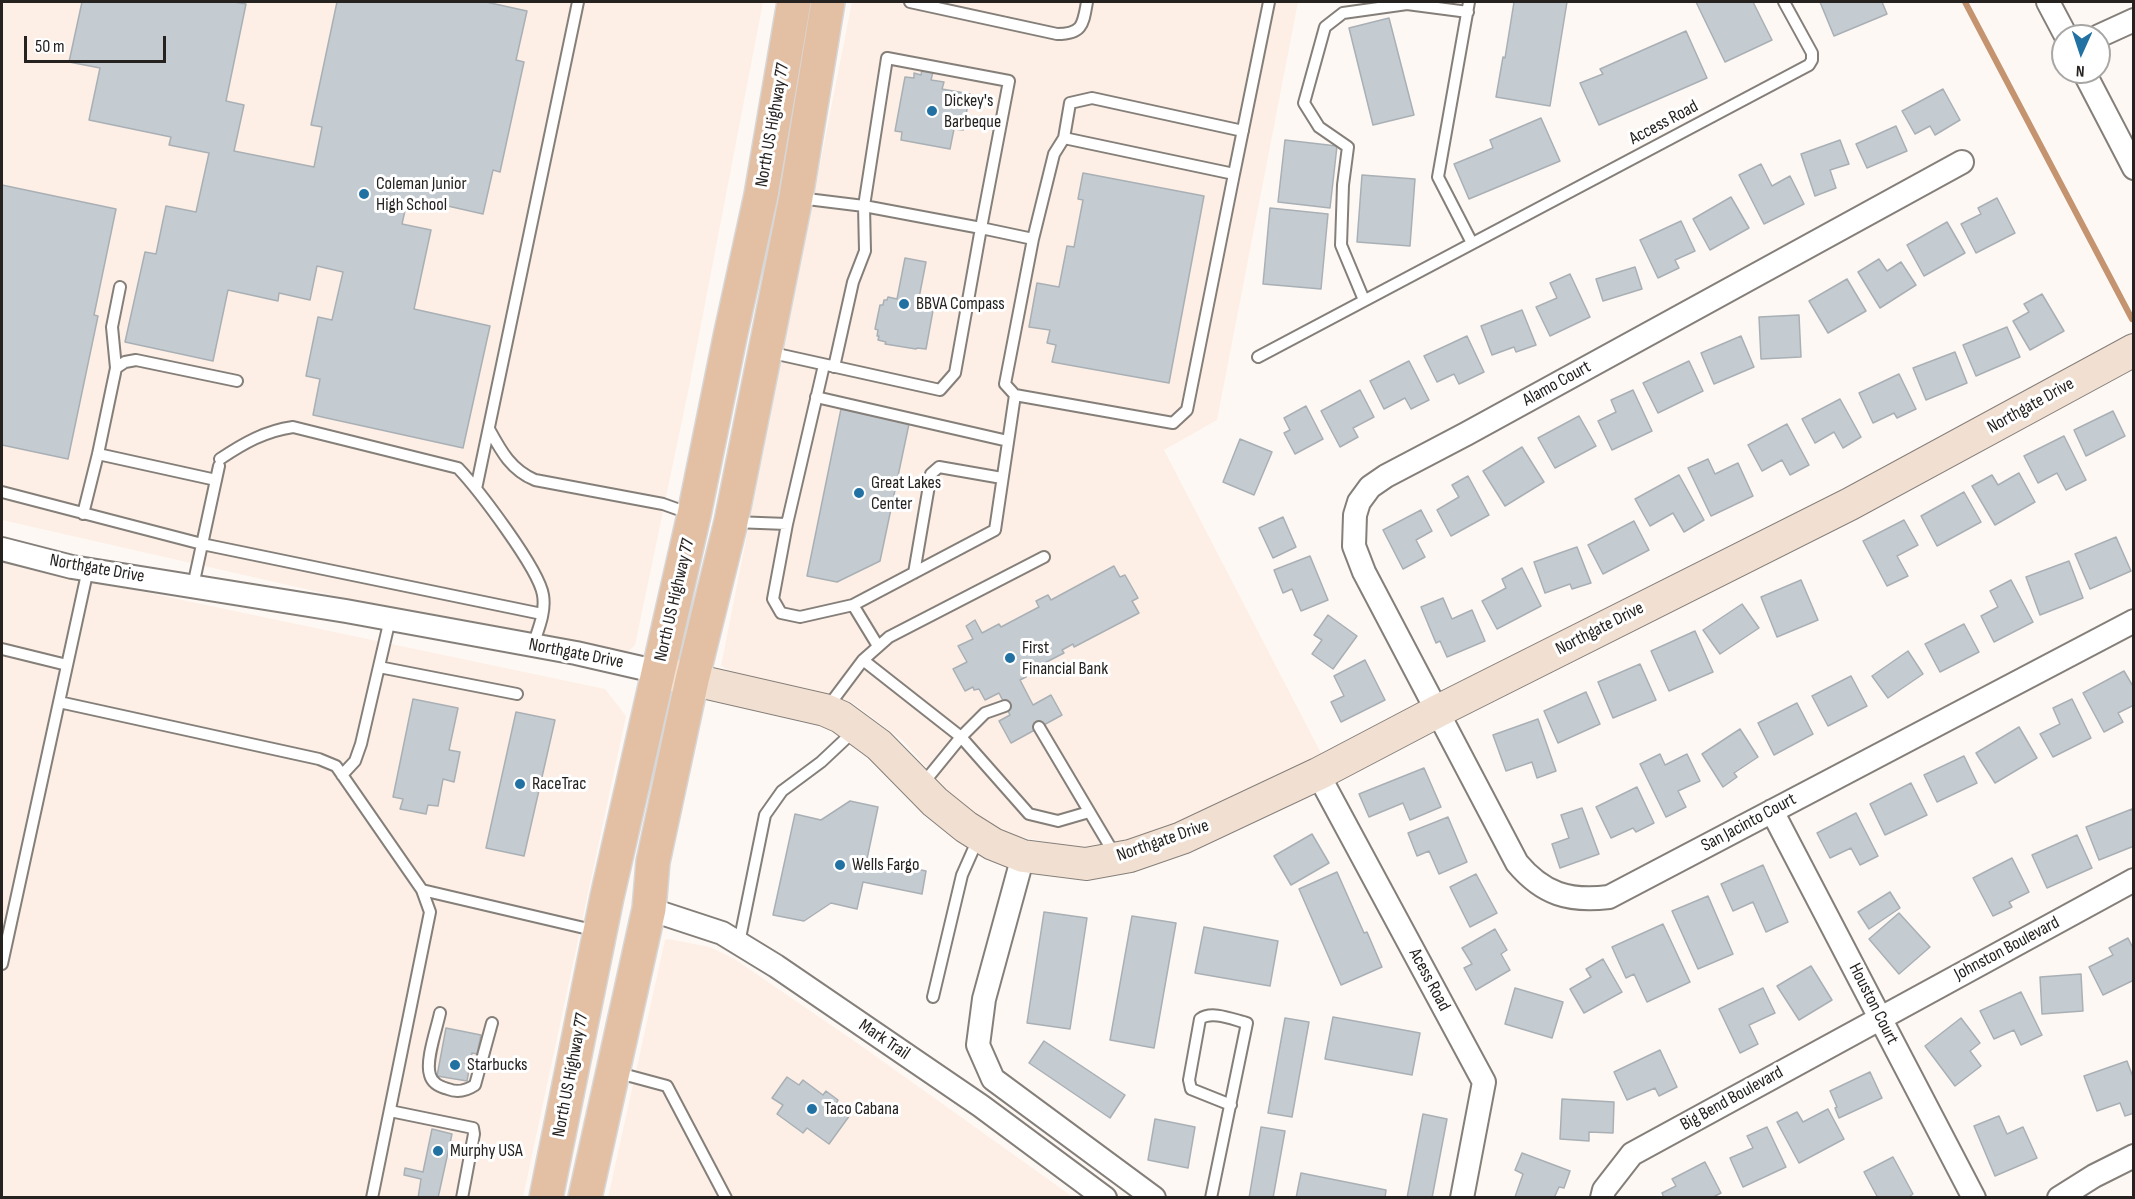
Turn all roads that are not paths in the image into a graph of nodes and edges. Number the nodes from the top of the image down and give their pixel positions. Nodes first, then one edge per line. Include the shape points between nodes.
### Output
1 (578, 2) edge
2 (794, 2) edge
3 (828, 2) edge
4 (910, 2) edge
5 (1087, 2) edge
6 (1269, 2) edge
7 (1784, 2) edge
8 (2048, 2) edge
9 (1468, 7) edge
10 (2133, 20) edge
11 (2060, 24) edge
12 (2111, 30) edge
13 (2090, 84) edge
14 (1243, 131) junction
15 (1064, 138) junction
16 (1962, 162) dead end
17 (2133, 168) edge
18 (1234, 174) junction
19 (796, 197) junction
20 (864, 206) junction
21 (981, 228) junction
22 (1033, 239) junction
23 (1472, 243) junction
24 (120, 287) dead end
25 (1364, 300) junction
26 (2133, 350) edge
27 (764, 351) junction
28 (1258, 357) dead end
29 (829, 366) junction
30 (116, 368) junction
31 (237, 381) dead end
32 (1015, 395) junction
33 (816, 397) junction
34 (489, 429) junction
35 (1008, 441) junction
36 (99, 454) junction
37 (1002, 478) junction
38 (216, 480) junction
39 (476, 489) junction
40 (2, 492) edge
41 (83, 514) junction
42 (694, 515) junction
43 (731, 522) junction
44 (787, 524) junction
45 (202, 544) junction
46 (2, 549) edge
47 (1044, 557) dead end
48 (88, 569) junction
49 (914, 573) junction
50 (193, 586) junction
51 (853, 605) junction
52 (542, 614) junction
53 (390, 619) junction
54 (2133, 621) edge
55 (533, 645) junction
56 (878, 646) junction
57 (2, 649) edge
58 (863, 660) junction
59 (67, 664) junction
60 (379, 667) junction
61 (659, 672) junction
62 (692, 680) junction
63 (517, 694) dead end
64 (59, 702) junction
65 (1005, 706) dead end
66 (825, 710) junction
67 (1438, 711) junction
68 (857, 728) junction
69 (1039, 728) dead end
70 (961, 737) junction
71 (1318, 774) junction
72 (342, 775) junction
73 (920, 787) junction
74 (1772, 811) junction
75 (1089, 812) junction
76 (980, 836) junction
77 (1023, 855) junction
78 (1117, 858) junction
79 (2133, 880) edge
80 (422, 890) junction
81 (648, 909) junction
82 (600, 932) junction
83 (739, 943) junction
84 (2, 964) edge
85 (933, 997) dead end
86 (440, 1013) dead end
87 (1880, 1018) junction
88 (492, 1023) dead end
89 (574, 1057) junction
90 (612, 1071) junction
91 (1231, 1105) junction
92 (390, 1111) junction
93 (2133, 1156) edge
94 (372, 1197) edge
95 (462, 1197) edge
96 (546, 1197) edge
97 (585, 1197) edge
98 (726, 1197) edge
99 (1105, 1197) edge
100 (1154, 1197) edge
101 (1211, 1197) edge
102 (1462, 1197) edge
103 (1602, 1197) edge
104 (1974, 1197) edge
105 (2059, 1197) edge

1 - 34 lane
2 - 42 main road, North US Highway 77 via 761,195
3 - 19 main road, North US Highway 77
4 - 5 lane via 1067,34 1074,33 1083,22
6 - 14 lane
7 - 23 lane, Access Road via 1812,53 1809,65
8 - 11 street
9 - 23 lane via 1438,177
9 - 25 lane via 1407,4 1343,13 1325,27 1304,103 1319,127 1348,147 1341,244
10 - 12 street
13 - 17 street
14 - 15 lane via 1092,98 1070,103
14 - 18 lane
15 - 18 lane
15 - 22 lane via 1054,154
16 - 67 street, Alamo Court via 1370,487 1355,515 1354,546
18 - 32 lane via 1187,410 1173,423
19 - 20 lane
19 - 27 main road, North US Highway 77
20 - 21 lane
20 - 21 lane via 887,58 1009,81
20 - 29 lane via 866,251
21 - 22 lane
21 - 29 lane via 955,373 940,390
22 - 32 lane via 1005,384
23 - 25 lane, Access Road
24 - 30 lane via 112,327
25 - 28 lane, Access Road
26 - 67 street, Northgate Drive via 1850,504
27 - 29 lane
27 - 43 main road, North US Highway 77
29 - 33 lane
30 - 31 lane via 136,360
30 - 36 lane
32 - 35 lane
33 - 35 lane
33 - 44 lane
34 - 39 lane
34 - 42 lane via 513,467 529,478 663,504
35 - 37 lane
36 - 38 lane
36 - 41 lane
37 - 49 lane via 995,530
37 - 49 lane via 939,467 931,474
38 - 39 lane via 220,462 249,440 293,427 458,468
38 - 45 lane
39 - 52 lane via 529,563 543,595
40 - 41 lane
41 - 45 lane
42 - 61 main road, North US Highway 77
43 - 44 lane
43 - 62 main road, North US Highway 77
44 - 51 lane via 773,599 781,613 800,617
45 - 50 lane
45 - 52 lane
46 - 48 street, Northgate Drive
47 - 56 lane
48 - 50 street, Northgate Drive
48 - 59 lane
49 - 51 lane
50 - 53 street, Northgate Drive
51 - 56 lane
52 - 55 lane
53 - 55 street, Northgate Drive
53 - 60 lane
54 - 74 street, San Jacinto Court
55 - 61 street, Northgate Drive
56 - 58 lane
57 - 59 lane
58 - 66 lane
58 - 70 lane
59 - 64 lane
60 - 63 lane
60 - 72 lane via 361,744 355,761
61 - 62 street, Northgate Drive
61 - 82 main road, North US Highway 77
62 - 66 street, Northgate Drive
62 - 81 main road, North US Highway 77 via 653,862
64 - 72 lane via 319,759 336,766
64 - 84 lane
65 - 70 lane via 984,713
66 - 68 street, Northgate Drive
67 - 71 street, Northgate Drive
67 - 74 street, San Jacinto Court via 1517,863 1527,876 1562,896 1588,900 1609,897
68 - 73 street, Northgate Drive
68 - 83 lane via 821,762 782,790 765,815
69 - 75 lane
70 - 73 lane
70 - 75 lane via 1029,814 1058,821
71 - 78 street, Northgate Drive via 1182,838
71 - 102 street, Acess Road via 1484,1082
72 - 80 lane
73 - 76 street, Northgate Drive
74 - 87 street, Houston Court
75 - 78 lane
76 - 77 street, Northgate Drive
76 - 85 lane via 962,875
77 - 78 street, Northgate Drive via 1086,864
77 - 100 street via 984,999 978,1046 993,1079
79 - 87 street, Johnston Boulevard
80 - 82 lane
80 - 92 lane via 430,912
81 - 83 street, Mark Trail via 722,933
81 - 90 main road, North US Highway 77
82 - 89 main road, North US Highway 77
83 - 99 street, Mark Trail via 981,1106
86 - 88 lane via 430,1077 439,1086 453,1091 465,1091 475,1085
87 - 103 street, Big Bend Boulevard via 1632,1154
87 - 104 street, Houston Court
89 - 90 main road
89 - 96 main road, North US Highway 77
90 - 97 main road, North US Highway 77
90 - 98 lane via 667,1086
91 - 91 lane via 1247,1023 1205,1016 1200,1019 1189,1080 1191,1089
91 - 101 lane
92 - 94 lane
92 - 95 lane via 473,1128
93 - 105 street

